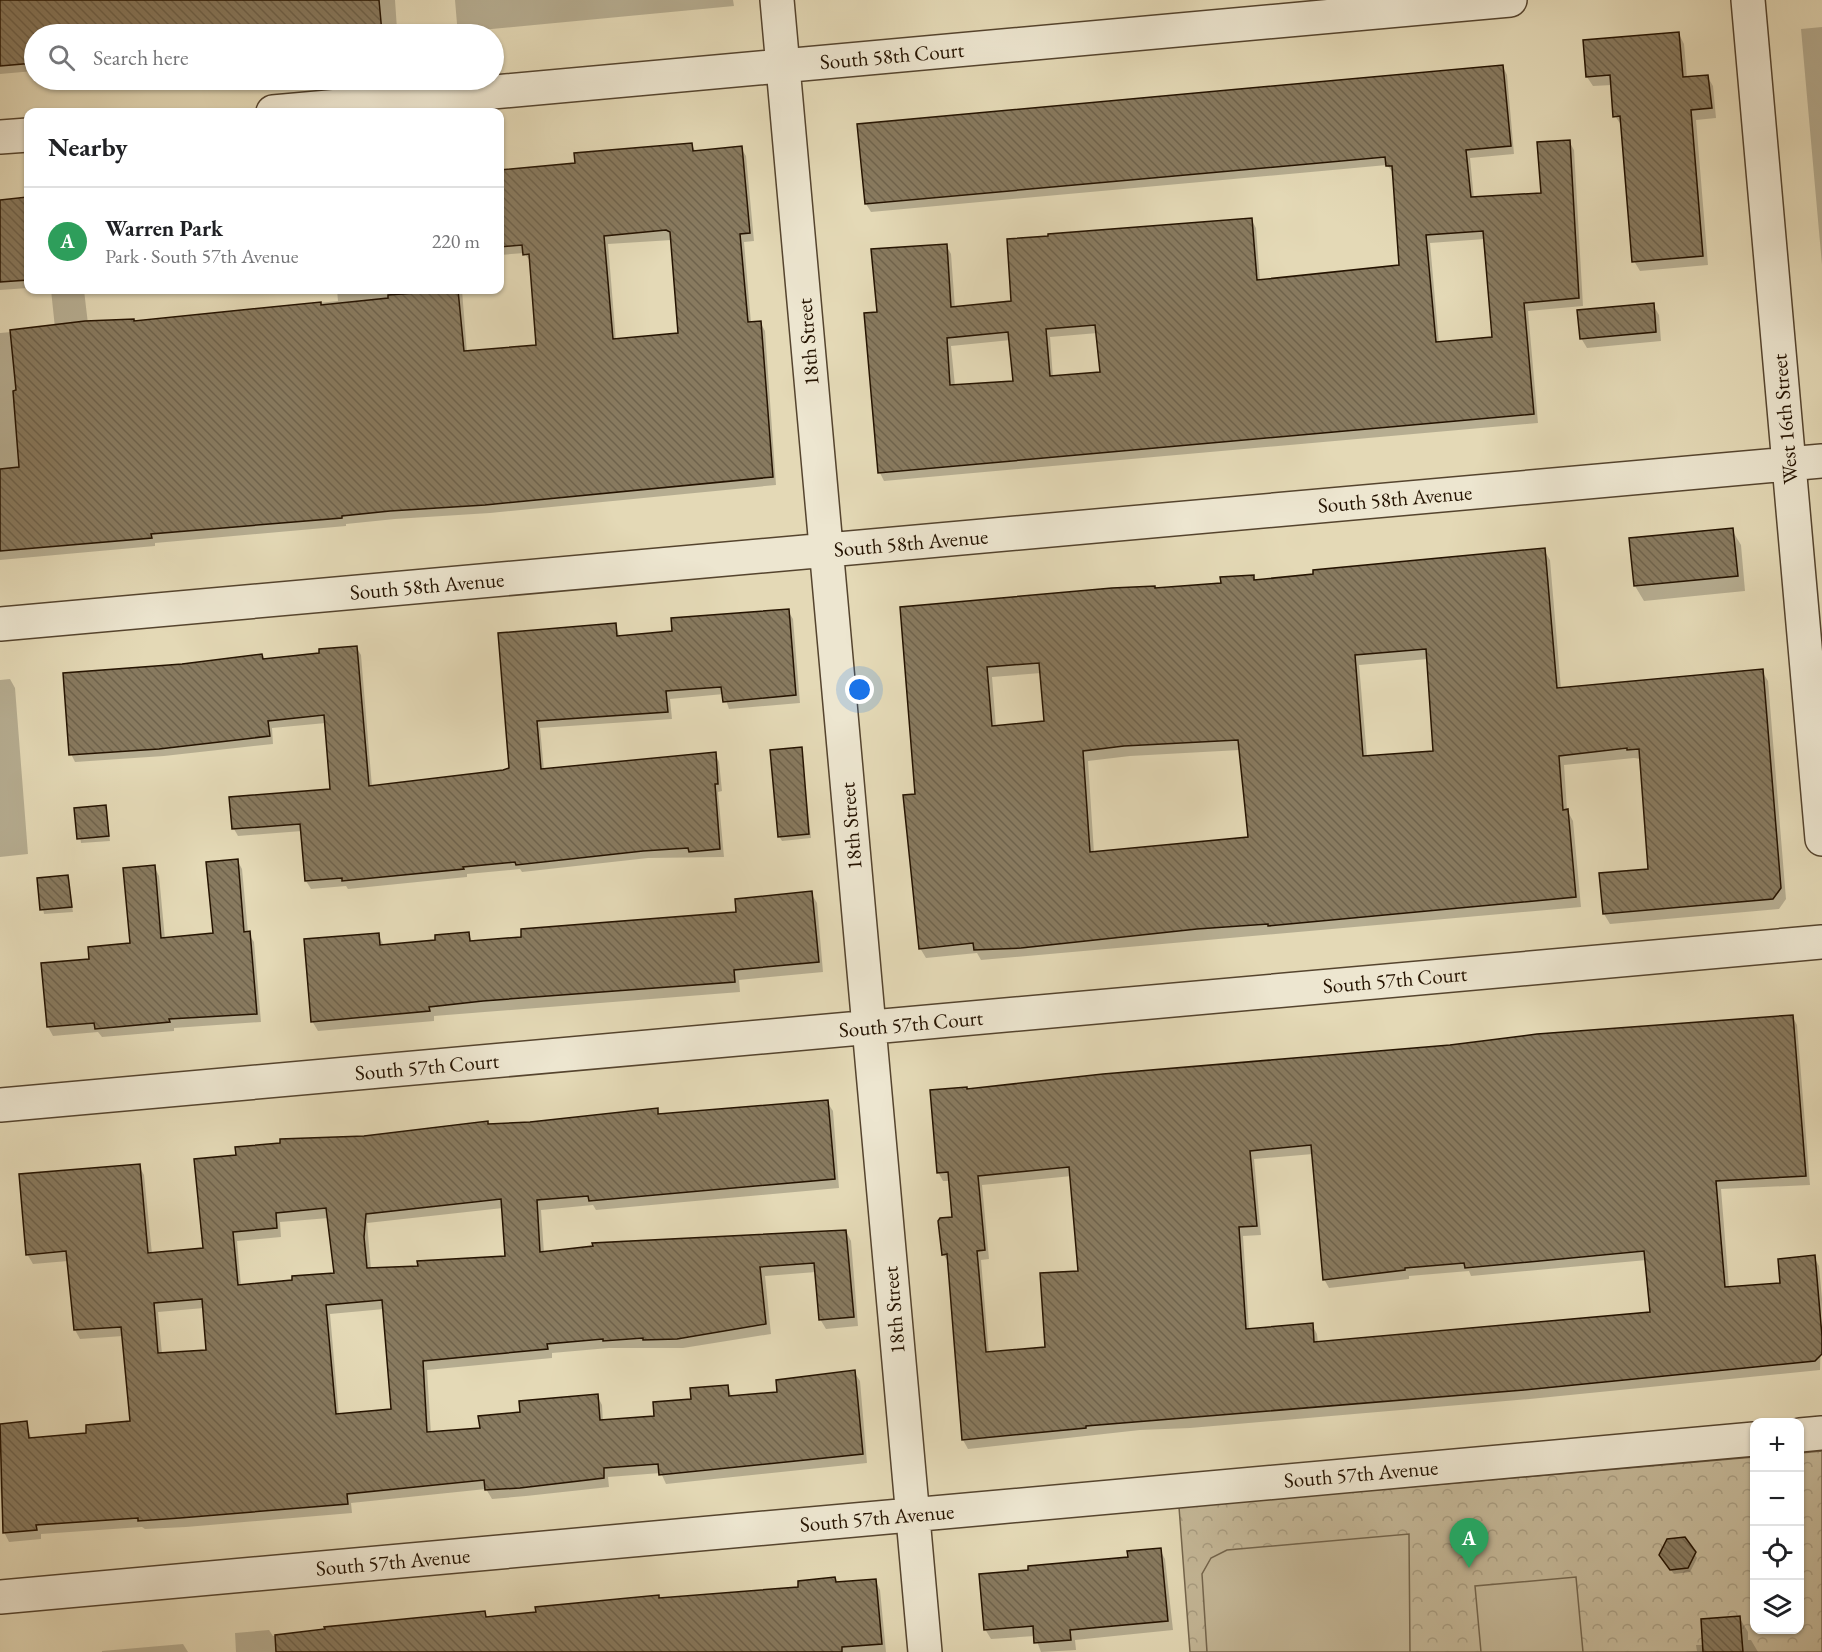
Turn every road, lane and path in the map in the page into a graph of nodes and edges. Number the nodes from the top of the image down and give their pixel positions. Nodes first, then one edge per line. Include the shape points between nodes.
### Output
1 (777, 0) edge
2 (1510, 0) edge
3 (1748, 0) edge
4 (783, 66) junction
5 (317, 108) edge
6 (24, 135) edge
7 (0, 137) edge
8 (1822, 461) edge
9 (1789, 464) junction
10 (826, 550) junction
11 (0, 624) edge
12 (1822, 838) edge
13 (1822, 942) edge
14 (869, 1027) junction
15 (0, 1106) edge
16 (1822, 1433) edge
17 (1804, 1435) edge
18 (1750, 1439) edge
19 (913, 1515) junction
20 (0, 1597) edge
21 (925, 1652) edge

1 - 4 street, 18th Street
2 - 4 street, South 58th Court
3 - 9 street, West 16th Street
4 - 5 street, South 58th Court
4 - 10 street, 18th Street
6 - 7 street
8 - 9 street, South 58th Avenue
9 - 10 street, South 58th Avenue
9 - 12 street, West 16th Street
10 - 11 street, South 58th Avenue
10 - 14 street, 18th Street
13 - 14 street, South 57th Court
14 - 15 street, South 57th Court
14 - 19 street, 18th Street
16 - 17 street
18 - 19 street, South 57th Avenue
19 - 20 street, South 57th Avenue
19 - 21 street, 18th Street

